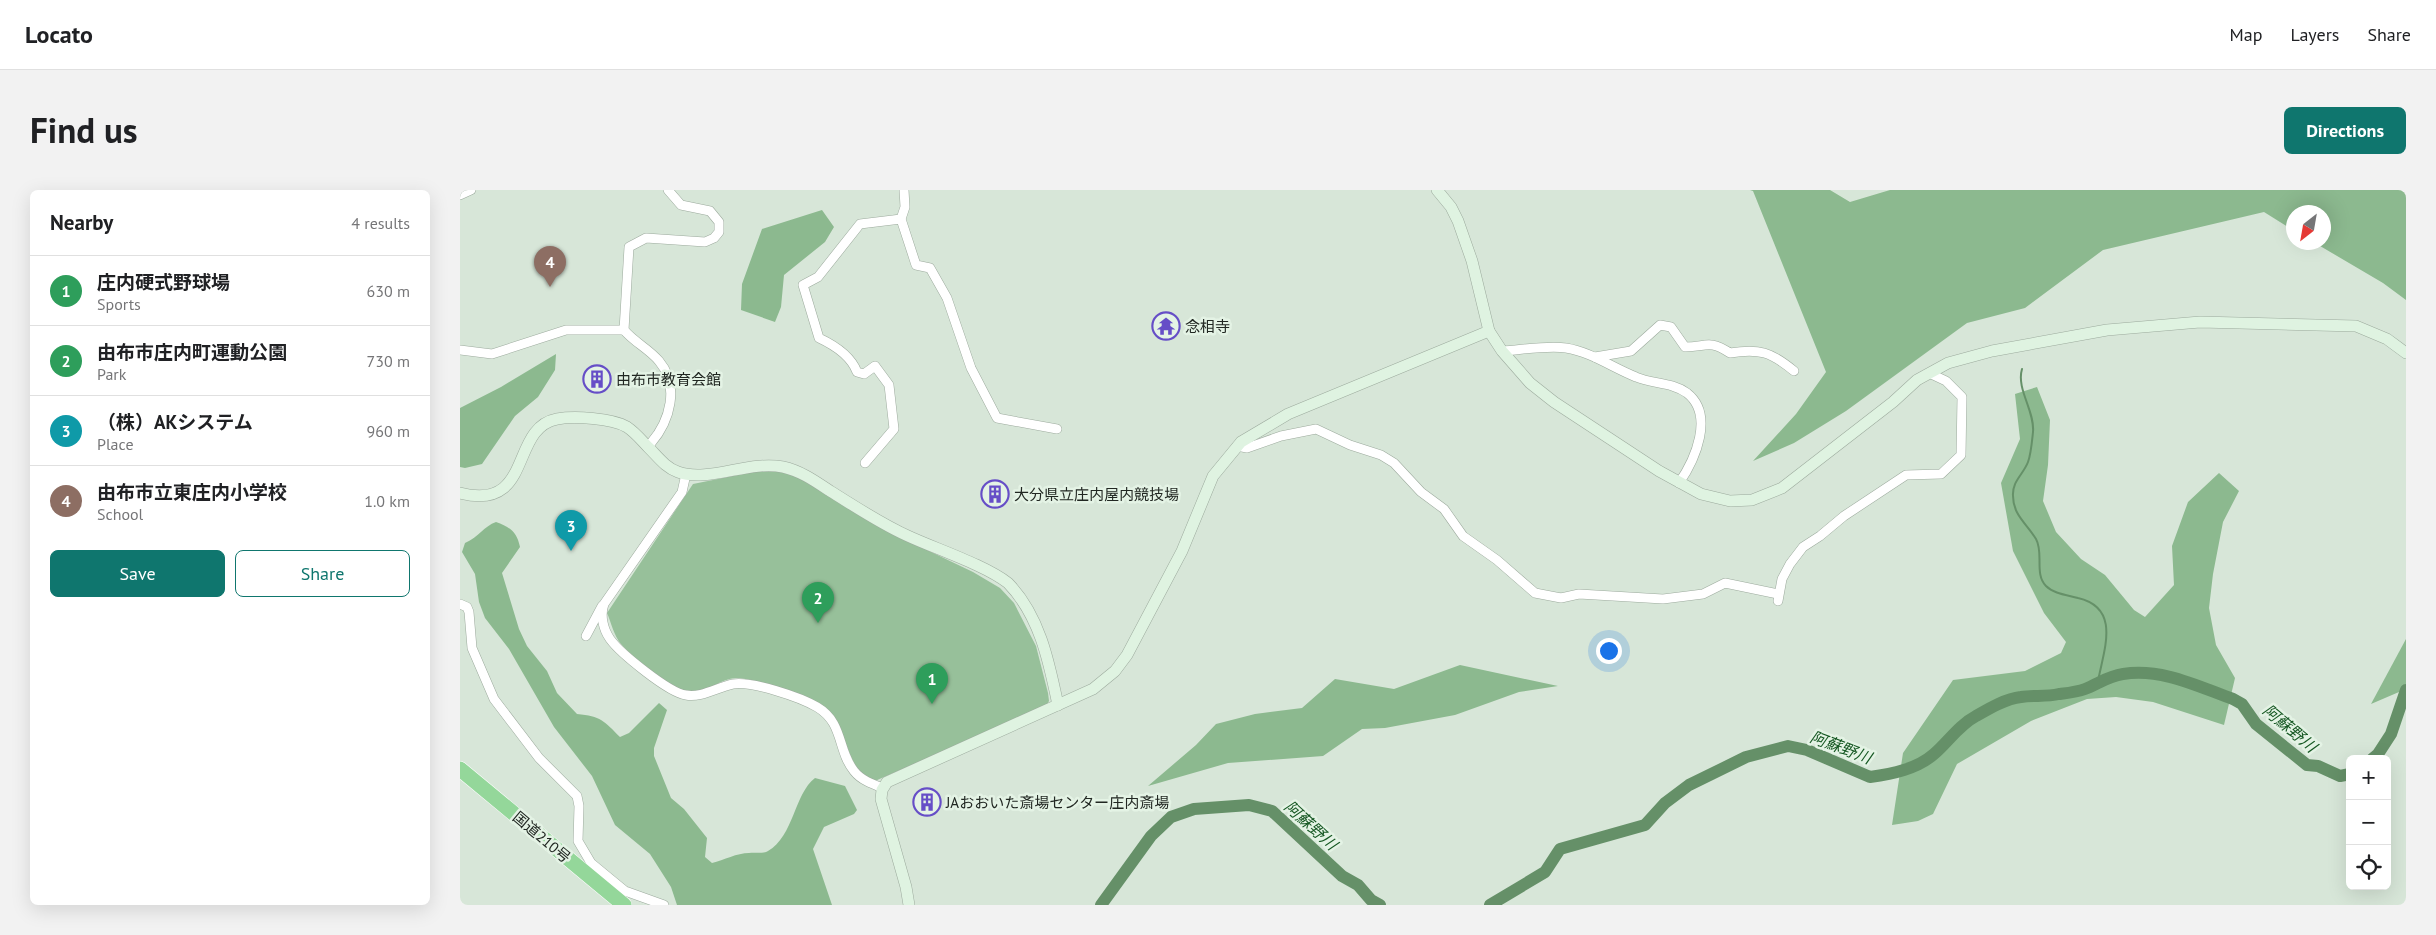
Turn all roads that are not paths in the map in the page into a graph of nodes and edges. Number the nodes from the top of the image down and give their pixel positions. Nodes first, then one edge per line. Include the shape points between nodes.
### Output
1 (470, 190) edge
2 (668, 190) edge
3 (904, 190) edge
4 (1437, 190) edge
5 (460, 195) edge
6 (901, 219) junction
7 (624, 330) junction
8 (1489, 331) junction
9 (460, 350) edge
10 (1502, 351) junction
11 (2406, 353) edge
12 (1595, 357) junction
13 (1794, 371) dead end
14 (1929, 373) junction
15 (1056, 429) dead end
16 (651, 443) dead end
17 (1237, 446) junction
18 (865, 463) dead end
19 (686, 474) junction
20 (1679, 483) junction
21 (460, 493) edge
22 (606, 600) junction
23 (460, 604) edge
24 (586, 636) dead end
25 (1058, 705) junction
26 (460, 770) edge
27 (883, 788) junction
28 (624, 905) edge
29 (664, 905) edge
30 (909, 905) edge

1 - 5 street
2 - 7 street via 681,205 710,211 720,222 720,232 705,242 646,238 629,247
3 - 6 street via 905,207
4 - 8 street via 1458,222 1472,262
6 - 15 street via 916,265 930,268 947,298 971,368 997,418
6 - 18 street via 860,224 818,277 803,285 819,338 854,363 857,372 864,374 875,366 889,385 894,430
7 - 9 street via 566,330 492,354
7 - 16 street via 658,360 669,382 668,413 664,426
8 - 10 street
8 - 17 street via 1288,414
10 - 12 street via 1566,347
10 - 20 street via 1530,383 1554,402
11 - 14 street via 2387,339 2356,326 2200,322 2145,325 2053,340 1948,363
12 - 13 street via 1631,352 1660,325 1671,327 1685,347 1707,343 1730,353 1766,352
12 - 20 street via 1638,378 1687,393 1698,407 1700,436
14 - 17 street via 1946,381 1962,398 1961,455 1941,474 1906,475 1802,547 1790,564 1778,598 1725,583 1702,594 1663,599 1579,594 1561,598 1535,593 1463,536 1444,509 1381,455 1316,429 1281,436 1247,448
14 - 20 street via 1793,481 1773,493 1752,500 1730,501 1701,494
17 - 25 street via 1214,476 1182,551 1116,671 1093,689
19 - 21 street via 666,465 622,424 558,419 535,432 519,469 504,487 485,496
19 - 22 street via 682,492
19 - 25 street via 762,465 791,469 884,524 1000,578 1016,592 1039,632
22 - 24 street
22 - 27 street via 602,609 603,620 612,642 668,688 692,696 733,684 747,684 814,706 837,728 853,770 861,778
23 - 29 street via 468,609 472,648 494,699 539,758 577,796 578,840 591,864 625,891
25 - 27 street via 904,773
26 - 28 highway, 国道210号
27 - 30 street via 881,799

